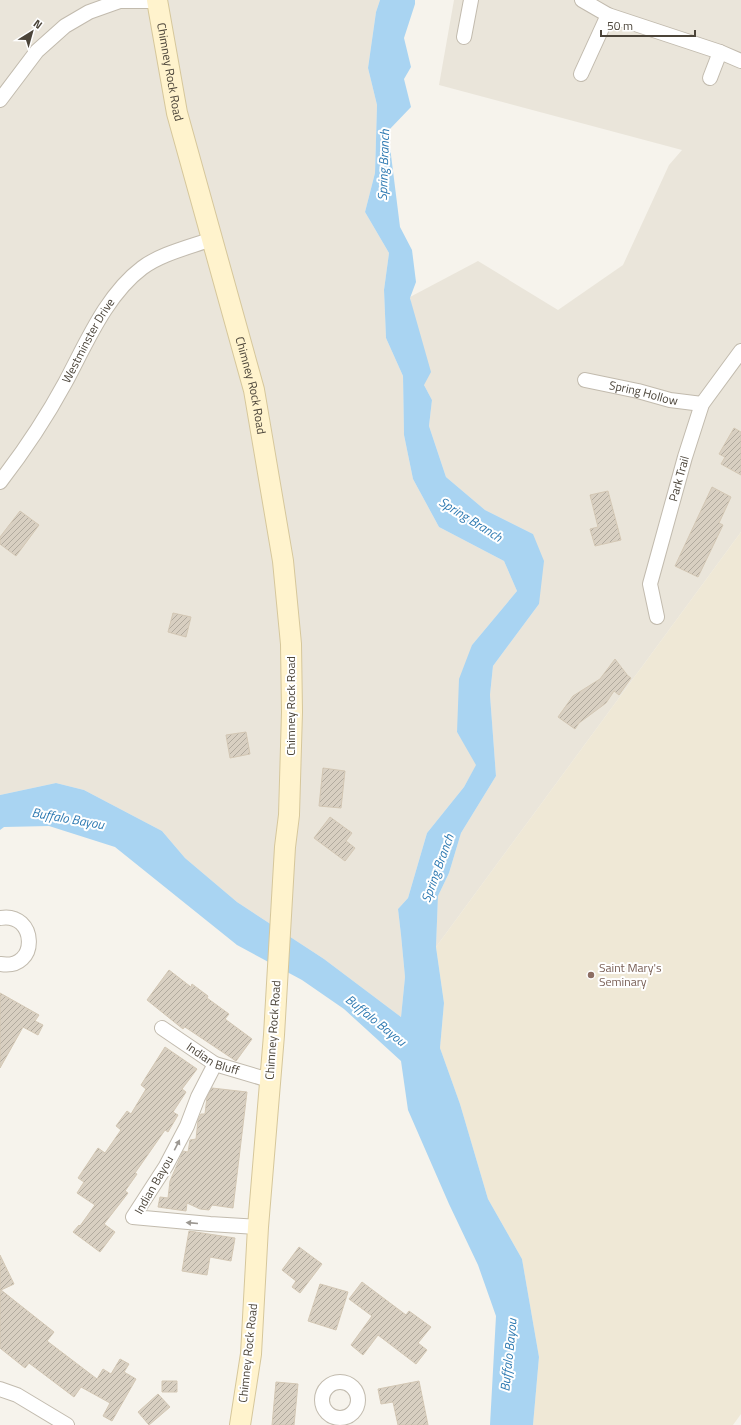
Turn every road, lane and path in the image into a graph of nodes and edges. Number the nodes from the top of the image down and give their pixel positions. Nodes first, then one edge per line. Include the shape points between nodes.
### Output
1 (157, 0) edge
2 (471, 0) edge
3 (582, 0) edge
4 (608, 15) junction
5 (464, 37) dead end
6 (720, 52) junction
7 (741, 61) edge
8 (581, 74) dead end
9 (710, 78) dead end
10 (0, 100) edge
11 (212, 239) junction
12 (741, 351) edge
13 (585, 380) dead end
14 (702, 404) junction
15 (0, 482) edge
16 (657, 617) dead end
17 (0, 918) edge
18 (0, 964) edge
19 (162, 1028) dead end
20 (215, 1064) junction
21 (269, 1080) junction
22 (258, 1227) junction
23 (0, 1389) edge
24 (67, 1425) edge
25 (240, 1425) edge

1 - 10 street via 120,1 89,12 64,26 37,51
1 - 11 main road, Chimney Rock Road via 177,112
2 - 5 street
3 - 4 street
4 - 6 street
4 - 8 street
6 - 7 street
6 - 9 street
11 - 15 street, Westminster Drive via 158,258 142,267 121,286 104,311 64,385 20,456
11 - 21 main road, Chimney Rock Road via 254,390 283,561 291,644 289,815
12 - 14 street, Park Trail
13 - 14 street, Spring Hollow via 670,400
14 - 16 street, Park Trail via 650,584
17 - 18 street via 12,918 19,922 26,928 30,943 28,951 16,963
19 - 20 street, Indian Bluff
20 - 21 street, Indian Bluff
22 -> 20 street, Indian Bayou via 133,1217 166,1166
21 - 22 main road, Chimney Rock Road
22 - 25 main road, Chimney Rock Road via 251,1354
23 - 24 street via 17,1395

